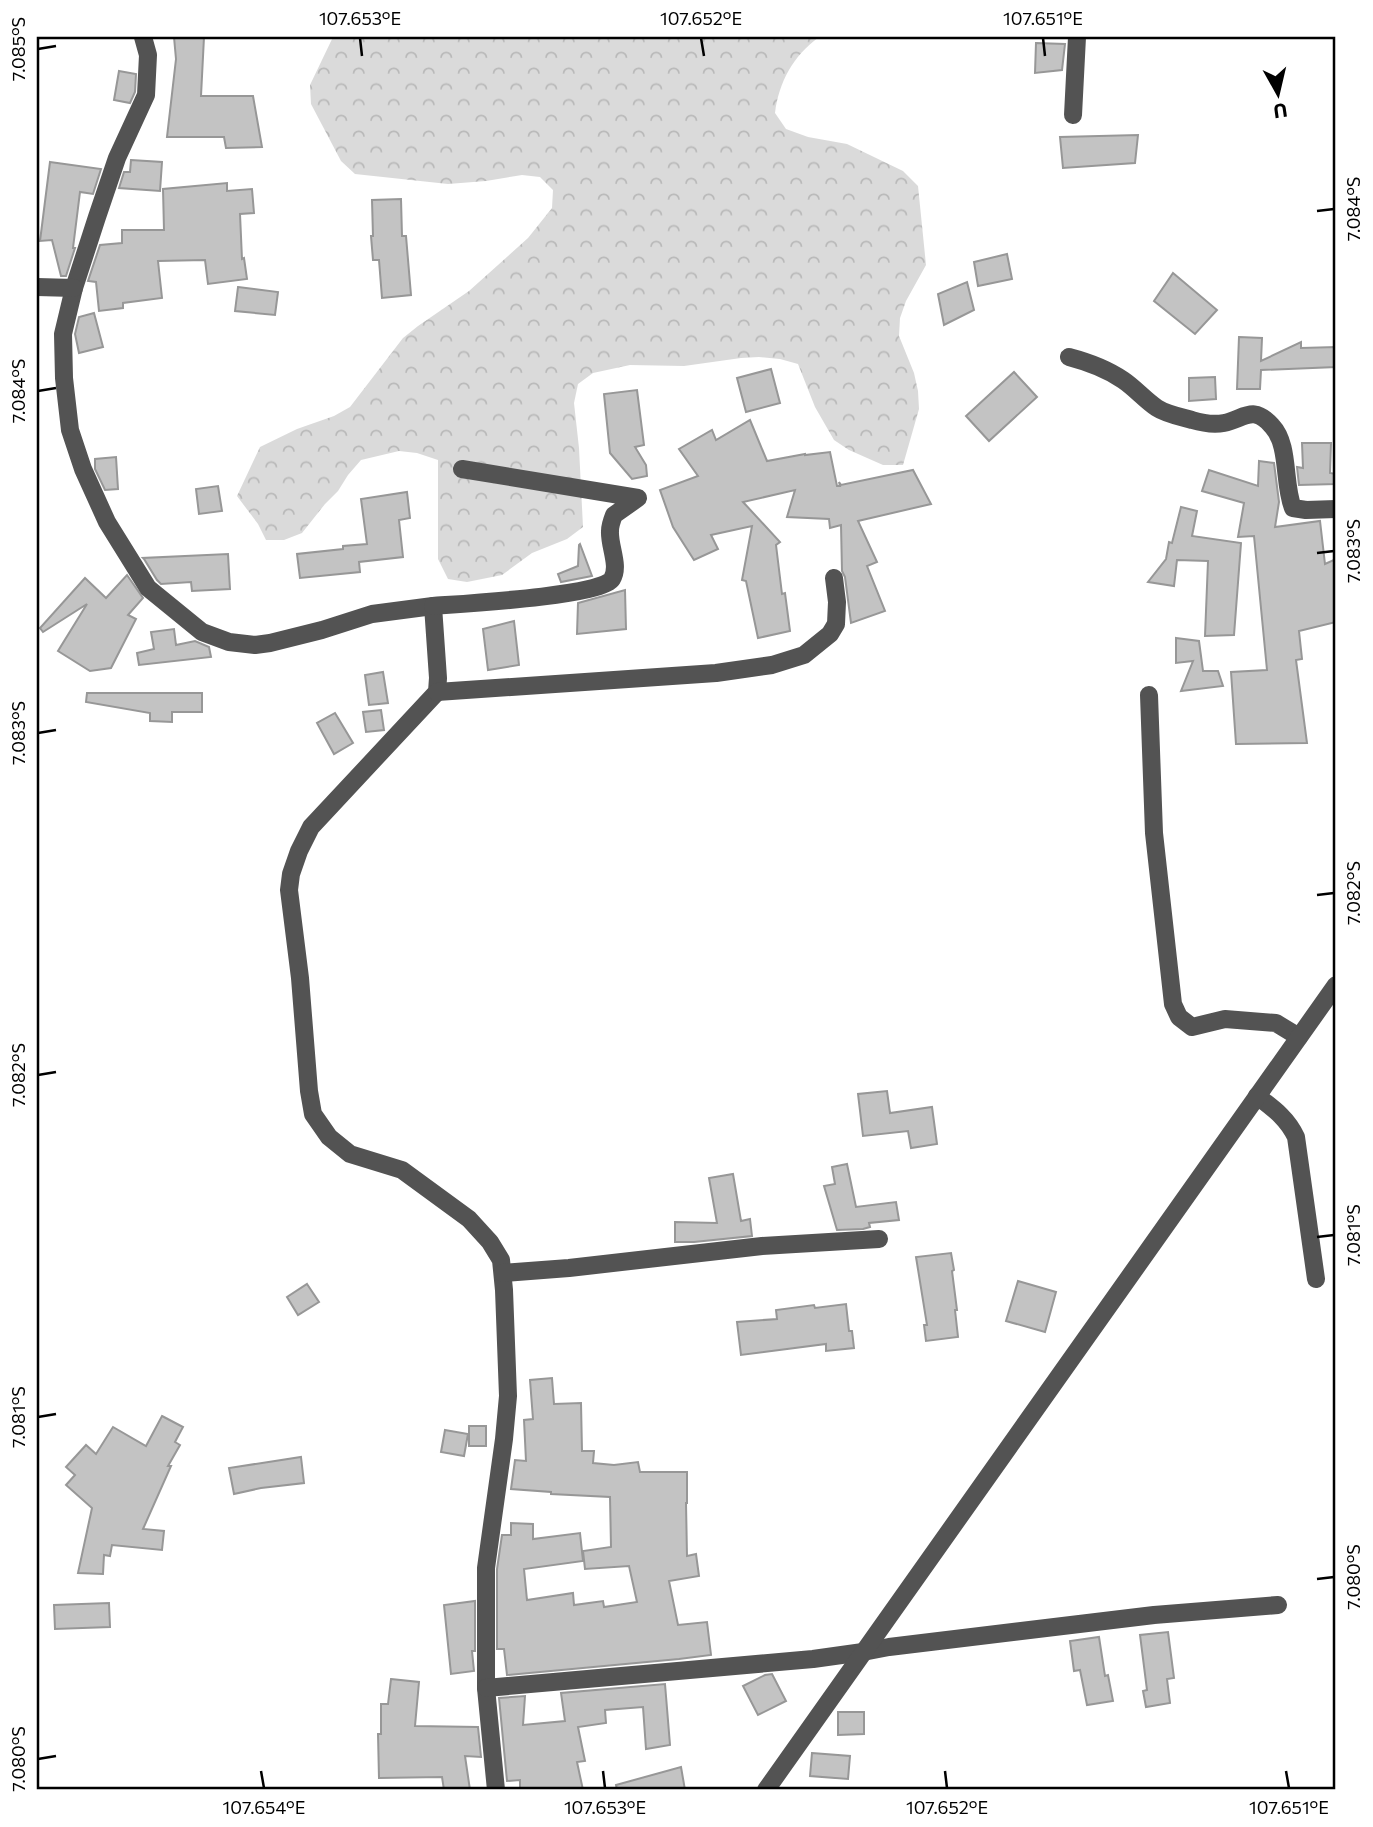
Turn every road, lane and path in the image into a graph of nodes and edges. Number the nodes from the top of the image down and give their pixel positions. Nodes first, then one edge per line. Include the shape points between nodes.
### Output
1 (143, 37) edge
2 (1077, 37) edge
3 (1073, 115) dead end
4 (37, 286) edge
5 (74, 288) junction
6 (1069, 357) dead end
7 (462, 469) dead end
8 (1336, 509) edge
9 (834, 578) dead end
10 (433, 606) junction
11 (437, 692) junction
12 (1149, 695) dead end
13 (1336, 985) edge
14 (1299, 1037) junction
15 (1257, 1096) junction
16 (879, 1239) dead end
17 (503, 1273) junction
18 (1316, 1279) dead end
19 (1278, 1605) dead end
20 (863, 1652) junction
21 (486, 1688) junction
22 (496, 1790) edge
23 (766, 1790) edge

1 - 5 street via 148,55 146,95 117,158
2 - 3 street
4 - 5 street
5 - 10 street via 63,334 69,430 107,522 148,589 202,632 255,645 372,614
6 - 8 street via 1123,380 1159,410 1194,421 1210,424 1251,414 1261,417 1278,432 1293,508
7 - 10 street via 638,498 614,515 610,531 614,577 604,586
9 - 11 street via 836,624 830,635 804,655 772,665
10 - 11 street
11 - 17 street via 311,827 291,874 308,1082 313,1114 329,1137 350,1154 402,1170 469,1219 490,1242
12 - 14 street via 1154,833 1173,1004 1179,1017 1192,1027 1225,1019 1276,1023
13 - 14 street
14 - 15 street
15 - 18 street via 1281,1114 1296,1137
15 - 20 street
16 - 17 street via 762,1246
17 - 21 street via 508,1396 486,1567
19 - 20 street via 1154,1615
20 - 21 street
20 - 23 street
21 - 22 street

